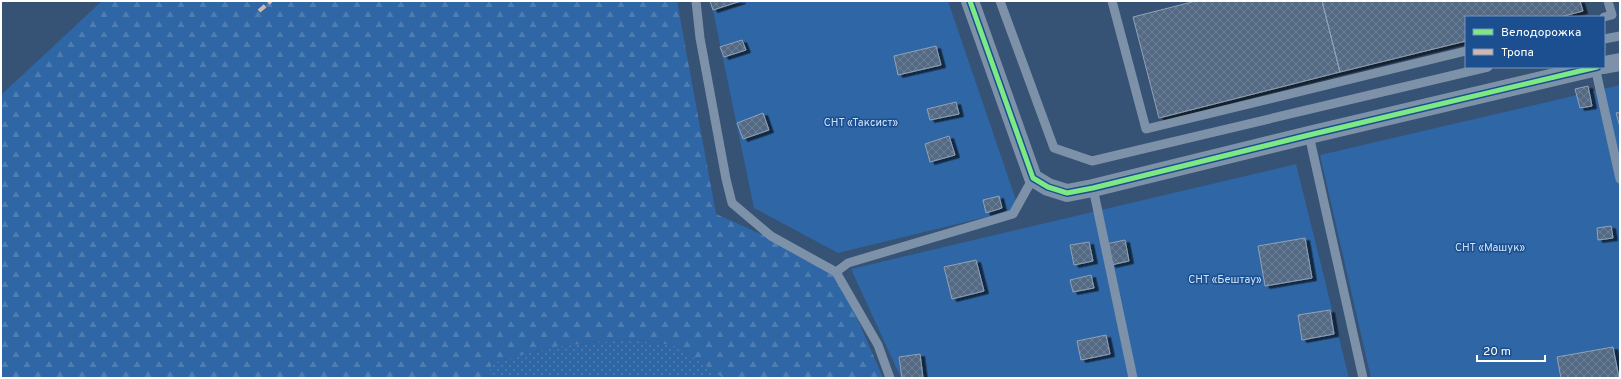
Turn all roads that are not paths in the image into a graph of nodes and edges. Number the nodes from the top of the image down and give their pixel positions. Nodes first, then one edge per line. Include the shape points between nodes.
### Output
1 (696, 1) edge
2 (970, 1) edge
3 (1000, 1) edge
4 (1112, 1) edge
5 (1608, 1) edge
6 (1605, 17) edge
7 (1620, 36) edge
8 (1605, 39) edge
9 (1465, 51) edge
10 (1620, 62) edge
11 (1605, 65) edge
12 (1484, 68) edge
13 (1592, 68) edge
14 (1596, 68) edge
15 (1309, 135) junction
16 (1032, 178) junction
17 (1620, 179) edge
18 (1093, 188) junction
19 (836, 272) junction
20 (890, 378) edge
21 (1133, 378) edge
22 (1363, 378) edge

1 - 19 lane via 703,53 732,204 771,236
2 - 16 street
3 - 12 lane via 1054,148 1092,161
4 - 9 lane via 1146,129
5 - 6 lane via 1612,15
7 - 8 lane
10 - 11 street
13 - 15 street
14 - 17 lane
15 - 18 street
15 - 22 lane
16 - 18 street via 1067,193
16 - 19 lane via 1013,214 848,263
18 - 21 lane
19 - 20 lane via 878,345

